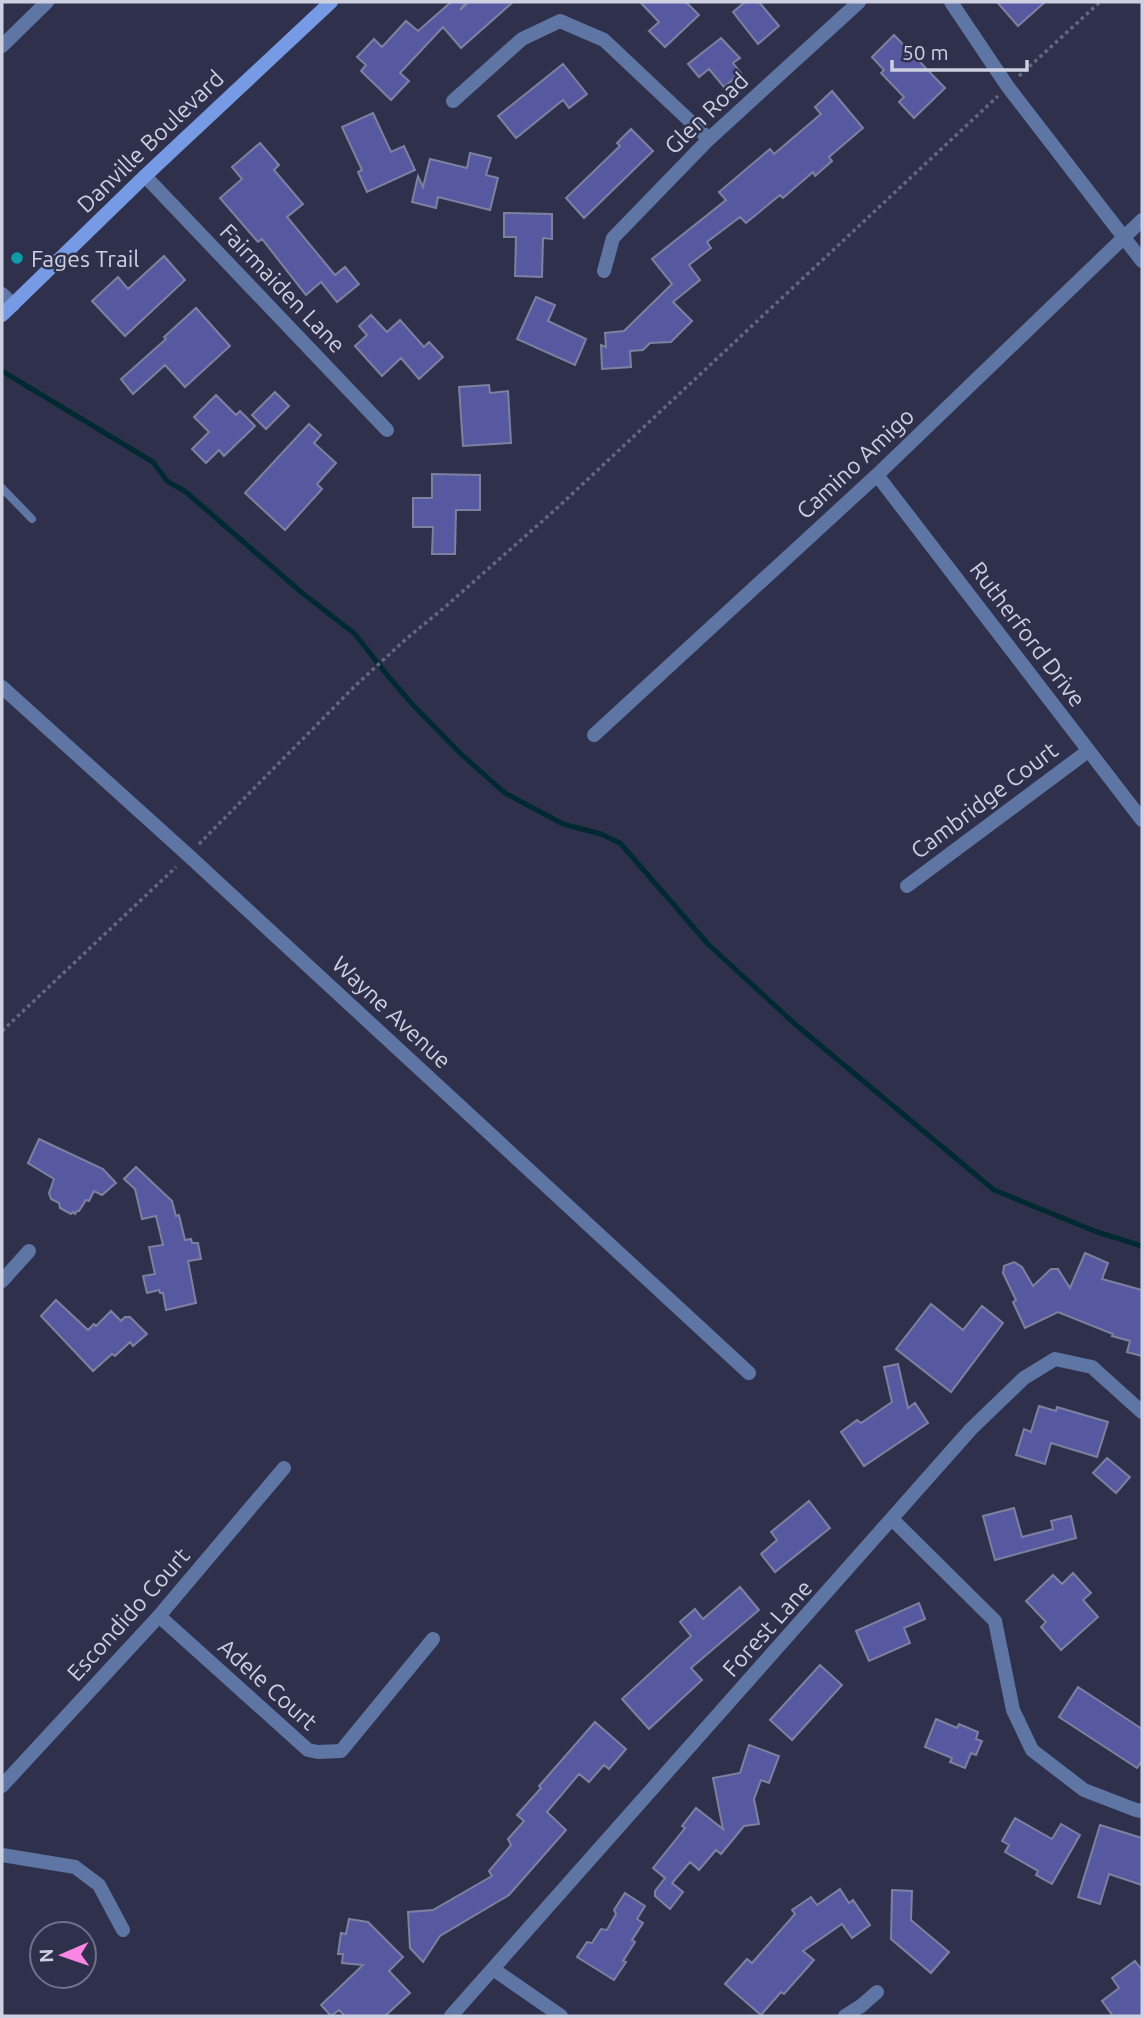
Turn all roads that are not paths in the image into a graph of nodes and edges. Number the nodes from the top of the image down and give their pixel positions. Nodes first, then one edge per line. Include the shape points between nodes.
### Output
1 (47, 2) edge
2 (331, 2) edge
3 (859, 2) edge
4 (951, 2) edge
5 (2, 46) edge
6 (453, 101) dead end
7 (709, 139) junction
8 (145, 176) junction
9 (1142, 220) edge
10 (1124, 237) junction
11 (1142, 261) edge
12 (604, 271) dead end
13 (2, 294) edge
14 (13, 304) junction
15 (2, 315) edge
16 (387, 430) dead end
17 (877, 475) junction
18 (2, 488) edge
19 (32, 519) dead end
20 (2, 687) edge
21 (594, 735) dead end
22 (1088, 751) junction
23 (1142, 820) edge
24 (907, 886) dead end
25 (29, 1251) dead end
26 (2, 1281) edge
27 (749, 1373) dead end
28 (1142, 1412) edge
29 (284, 1468) dead end
30 (893, 1520) junction
31 (159, 1616) junction
32 (433, 1639) dead end
33 (2, 1786) edge
34 (1142, 1811) edge
35 (2, 1855) edge
36 (123, 1930) dead end
37 (493, 1969) junction
38 (877, 1992) dead end
39 (451, 2016) edge
40 (561, 2016) edge
41 (845, 2016) edge

1 - 5 street
2 - 8 main road, Danville Boulevard
3 - 7 street, Glen Road
4 - 10 street via 1008,87
6 - 7 street via 523,39 560,21 604,40
7 - 12 street, Glen Road via 613,238
8 - 14 main road, Danville Boulevard
8 - 16 street, Fairmaiden Lane
9 - 10 street, Camino Amigo
10 - 11 street
10 - 17 street, Camino Amigo
13 - 14 street
14 - 15 main road, Danville Boulevard
17 - 21 street, Camino Amigo
17 - 22 street, Rutherford Drive
18 - 19 lane
20 - 27 street, Wayne Avenue
22 - 23 street, Rutherford Drive
22 - 24 street, Cambridge Court
25 - 26 street
28 - 30 street, Forest Lane via 1093,1367 1055,1359 1024,1378 971,1429
29 - 31 street, Escondido Court
30 - 34 street via 995,1621 1013,1710 1032,1750 1084,1790
30 - 37 street, Forest Lane
31 - 32 street, Adele Court via 308,1750 318,1752 341,1751
31 - 33 street, Escondido Court
35 - 36 street via 75,1867 99,1885
37 - 39 street, Forest Lane
37 - 40 street
38 - 41 street

